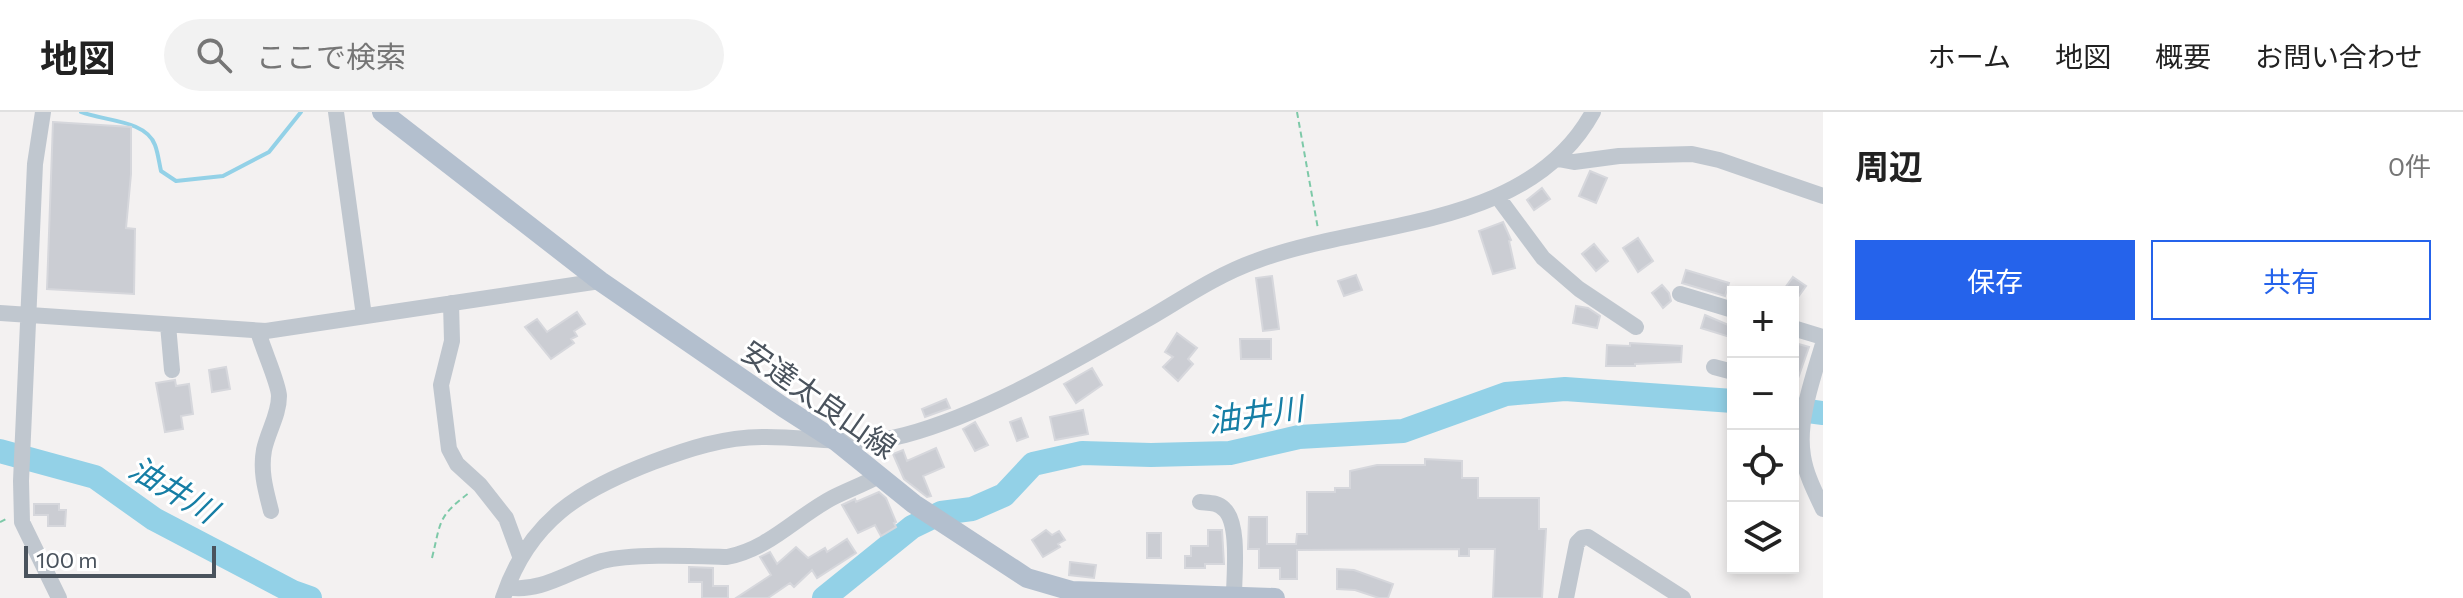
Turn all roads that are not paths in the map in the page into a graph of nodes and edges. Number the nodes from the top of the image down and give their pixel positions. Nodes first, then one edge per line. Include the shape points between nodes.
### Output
1 (43, 112) edge
2 (336, 112) edge
3 (382, 112) edge
4 (1593, 112) edge
5 (1558, 159) junction
6 (1497, 196) junction
7 (1823, 196) edge
8 (600, 281) junction
9 (1680, 294) dead end
10 (451, 303) junction
11 (1727, 308) edge
12 (0, 313) edge
13 (29, 316) junction
14 (364, 316) junction
15 (168, 325) junction
16 (1636, 327) dead end
17 (1799, 330) edge
18 (258, 331) junction
19 (1823, 337) edge
20 (1822, 353) edge
21 (1714, 367) dead end
22 (172, 370) dead end
23 (1727, 370) edge
24 (1803, 403) edge
25 (1799, 432) edge
26 (836, 441) junction
27 (1799, 442) edge
28 (879, 476) junction
29 (1200, 502) dead end
30 (1823, 509) edge
31 (271, 511) dead end
32 (520, 556) junction
33 (505, 593) edge
34 (1160, 596) edge
35 (1234, 596) junction
36 (59, 598) edge
37 (1275, 598) edge
38 (1566, 598) edge
39 (1683, 598) edge

1 - 13 street via 35,164
2 - 14 street
3 - 8 main road, 安達太良山線
4 - 5 street
5 - 6 street
5 - 7 street via 1692,154
6 - 16 street via 1543,258
6 - 26 street via 1255,261 963,415 903,435
8 - 10 street
8 - 26 main road, 安達太良山線
9 - 11 street
10 - 14 street
10 - 32 street via 452,341 441,385 449,449 506,518
12 - 13 street
13 - 15 street
13 - 36 street via 22,522
14 - 18 street
15 - 18 street
15 - 22 street
17 - 19 street
18 - 31 street via 279,391 262,469
20 - 24 street
21 - 23 street
24 - 25 street
26 - 28 main road, 安達太良山線
26 - 32 street via 759,437 680,451 601,483 571,502
27 - 30 street
28 - 33 street via 834,497 741,555 613,559
28 - 34 main road, 安達太良山線 via 1027,578 1060,590
29 - 35 street via 1215,503 1231,519
32 - 33 street
34 - 35 main road, 安達太良山線
35 - 37 main road, 安達太良山線
38 - 39 street via 1577,543 1588,537

